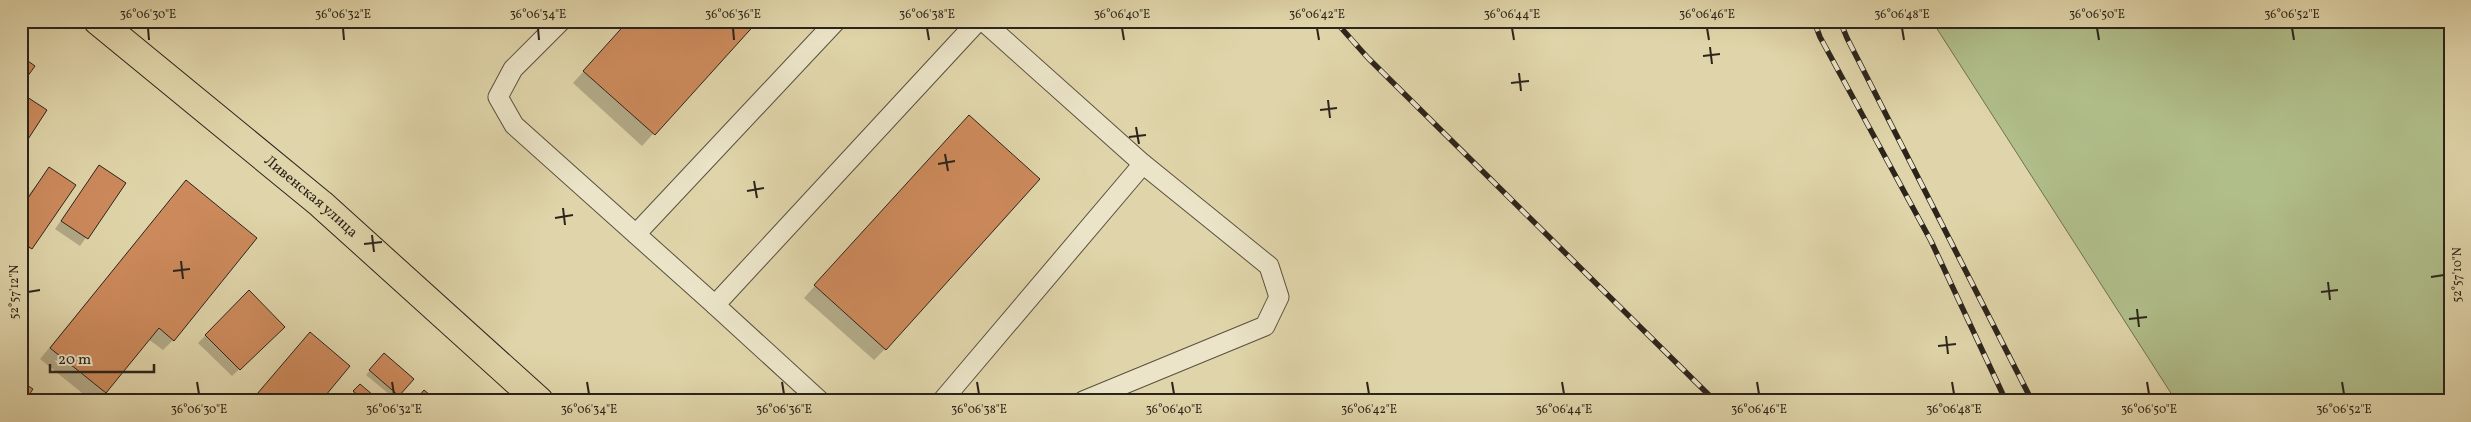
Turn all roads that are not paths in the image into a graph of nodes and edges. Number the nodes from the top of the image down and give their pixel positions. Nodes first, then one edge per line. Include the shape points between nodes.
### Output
1 (98, 21) edge
2 (561, 21) edge
3 (836, 21) edge
4 (978, 21) edge
5 (983, 21) edge
6 (1143, 164) junction
7 (636, 234) junction
8 (715, 305) junction
9 (539, 401) edge
10 (820, 401) edge
11 (942, 401) edge
12 (1083, 401) edge

1 - 9 main road, Ливенская улица via 321,204
2 - 7 lane via 513,69 498,98 514,125
3 - 7 lane
4 - 8 lane
5 - 6 lane
6 - 11 lane
6 - 12 lane via 1269,266 1278,297 1265,326
7 - 8 lane
8 - 10 lane

